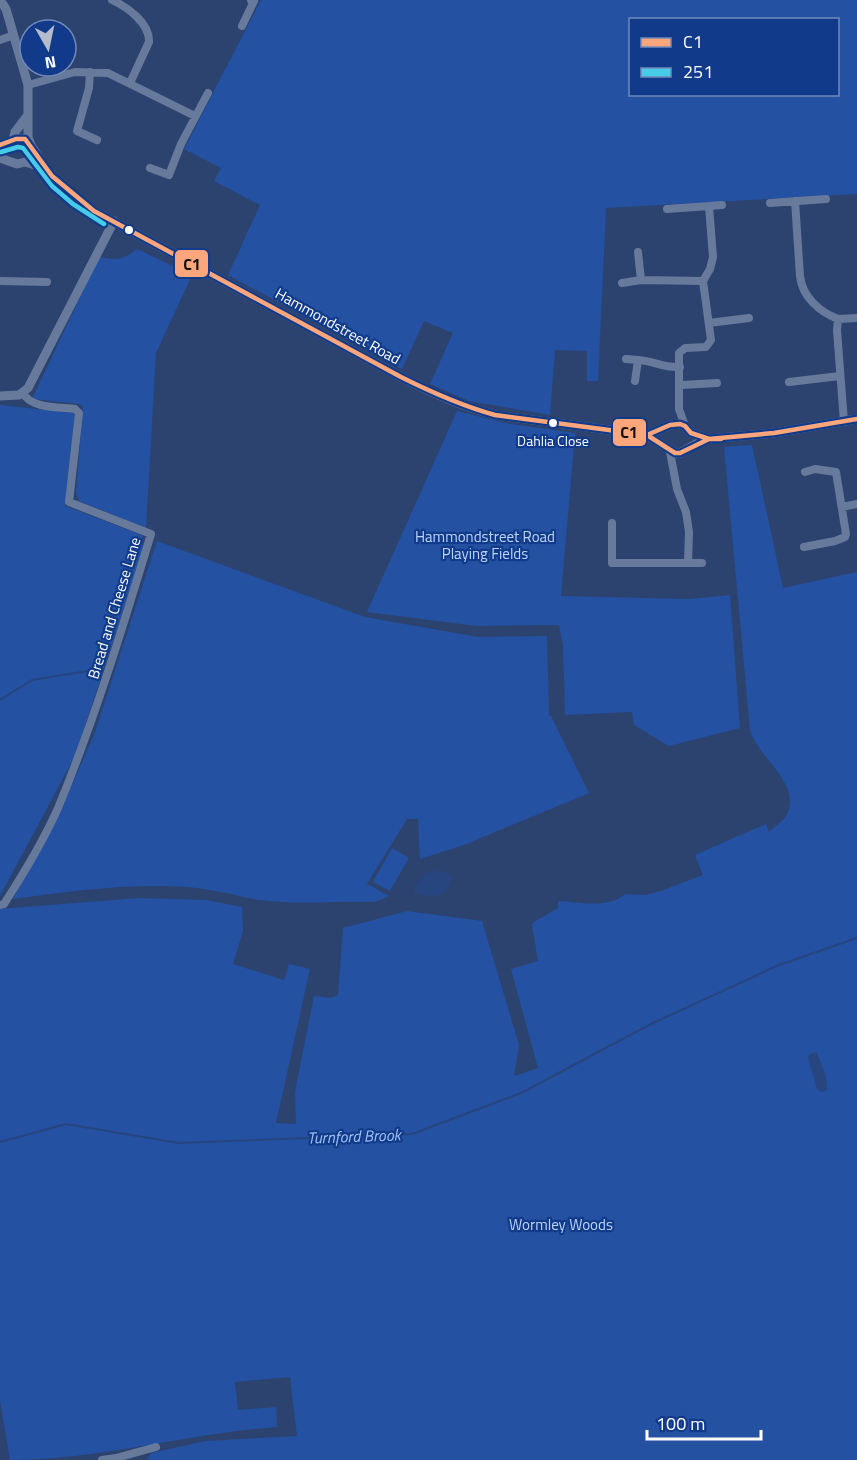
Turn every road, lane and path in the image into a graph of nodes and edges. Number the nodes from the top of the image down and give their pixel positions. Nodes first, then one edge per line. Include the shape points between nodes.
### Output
1 (0, 0) edge
2 (112, 0) edge
3 (252, 0) edge
4 (126, 3) edge
5 (242, 26) dead end
6 (14, 35) junction
7 (0, 40) edge
8 (90, 72) junction
9 (130, 83) junction
10 (28, 85) junction
11 (208, 93) dead end
12 (28, 115) junction
13 (195, 116) junction
14 (97, 140) dead end
15 (7, 143) edge
16 (31, 146) junction
17 (0, 158) edge
18 (13, 162) junction
19 (25, 162) junction
20 (45, 168) junction
21 (150, 168) dead end
22 (826, 199) dead end
23 (795, 201) junction
24 (770, 203) dead end
25 (722, 205) dead end
26 (709, 206) junction
27 (667, 209) dead end
28 (114, 221) junction
29 (638, 252) dead end
30 (0, 280) edge
31 (641, 280) junction
32 (703, 281) junction
33 (47, 282) dead end
34 (622, 283) dead end
35 (749, 318) dead end
36 (857, 318) edge
37 (838, 319) junction
38 (709, 323) junction
39 (626, 359) dead end
40 (638, 360) junction
41 (680, 367) junction
42 (840, 376) junction
43 (635, 381) dead end
44 (789, 382) dead end
45 (717, 383) dead end
46 (681, 385) junction
47 (23, 393) junction
48 (0, 396) edge
49 (680, 409) junction
50 (857, 419) edge
51 (844, 422) junction
52 (668, 427) junction
53 (688, 429) junction
54 (647, 435) junction
55 (709, 439) junction
56 (667, 448) junction
57 (687, 449) junction
58 (845, 466) dead end
59 (675, 470) junction
60 (805, 472) dead end
61 (836, 472) junction
62 (857, 504) edge
63 (842, 507) junction
64 (612, 523) dead end
65 (804, 547) dead end
66 (688, 563) junction
67 (702, 563) dead end
68 (0, 905) edge
69 (156, 1447) dead end
70 (102, 1460) edge

1 - 6 street
2 - 4 street
3 - 5 street
4 - 9 street via 149,39
6 - 7 street
6 - 10 street
8 - 9 street
8 - 10 street via 70,72
8 - 14 street via 78,131
9 - 13 street
10 - 12 street
11 - 13 street
12 - 15 street
12 - 16 street
13 - 21 street via 169,175
15 - 16 street via 25,139
15 - 18 street
16 - 19 street via 31,156
16 - 20 street, Hammondstreet Road
17 - 18 street, Hammondstreet Road
18 - 19 street, Hammondstreet Road
19 - 20 street, Hammondstreet Road
20 - 28 street, Hammondstreet Road via 78,199
22 - 23 street
23 - 24 street
23 - 37 street via 802,288 809,299
25 - 26 street
26 - 27 street
26 - 32 street via 713,257
28 - 47 street
28 - 54 street, Hammondstreet Road via 444,399 495,414
29 - 31 street
30 - 33 street
31 - 32 street
31 - 34 street
32 - 38 street
35 - 38 street
36 - 37 street
37 - 42 street
38 - 41 street via 710,344 681,349
39 - 40 street
40 - 41 street
40 - 43 street
41 - 46 street
42 - 44 street
42 - 51 street
45 - 46 street
46 - 49 street
47 - 48 street
47 - 68 street, Bread and Cheese Lane via 35,404 75,409 79,413 69,502 151,534 109,672 57,809 30,863
49 - 52 street
49 - 53 street
50 - 51 street, Hammondstreet Road
51 - 55 street, Hammondstreet Road
52 - 53 street, Hammondstreet Road via 675,423
52 - 54 street, Hammondstreet Road
52 - 56 street via 662,439
53 - 55 street, Hammondstreet Road
53 - 57 street via 691,443
54 - 56 street, Hammondstreet Road
55 - 57 street, Hammondstreet Road
56 - 57 street, Hammondstreet Road via 680,453
56 - 59 street
57 - 59 street
58 - 61 street
59 - 66 street via 677,489 687,512
60 - 61 street
61 - 63 street
62 - 63 street
63 - 65 street via 844,537
64 - 66 street via 607,563
66 - 67 street
69 - 70 street

